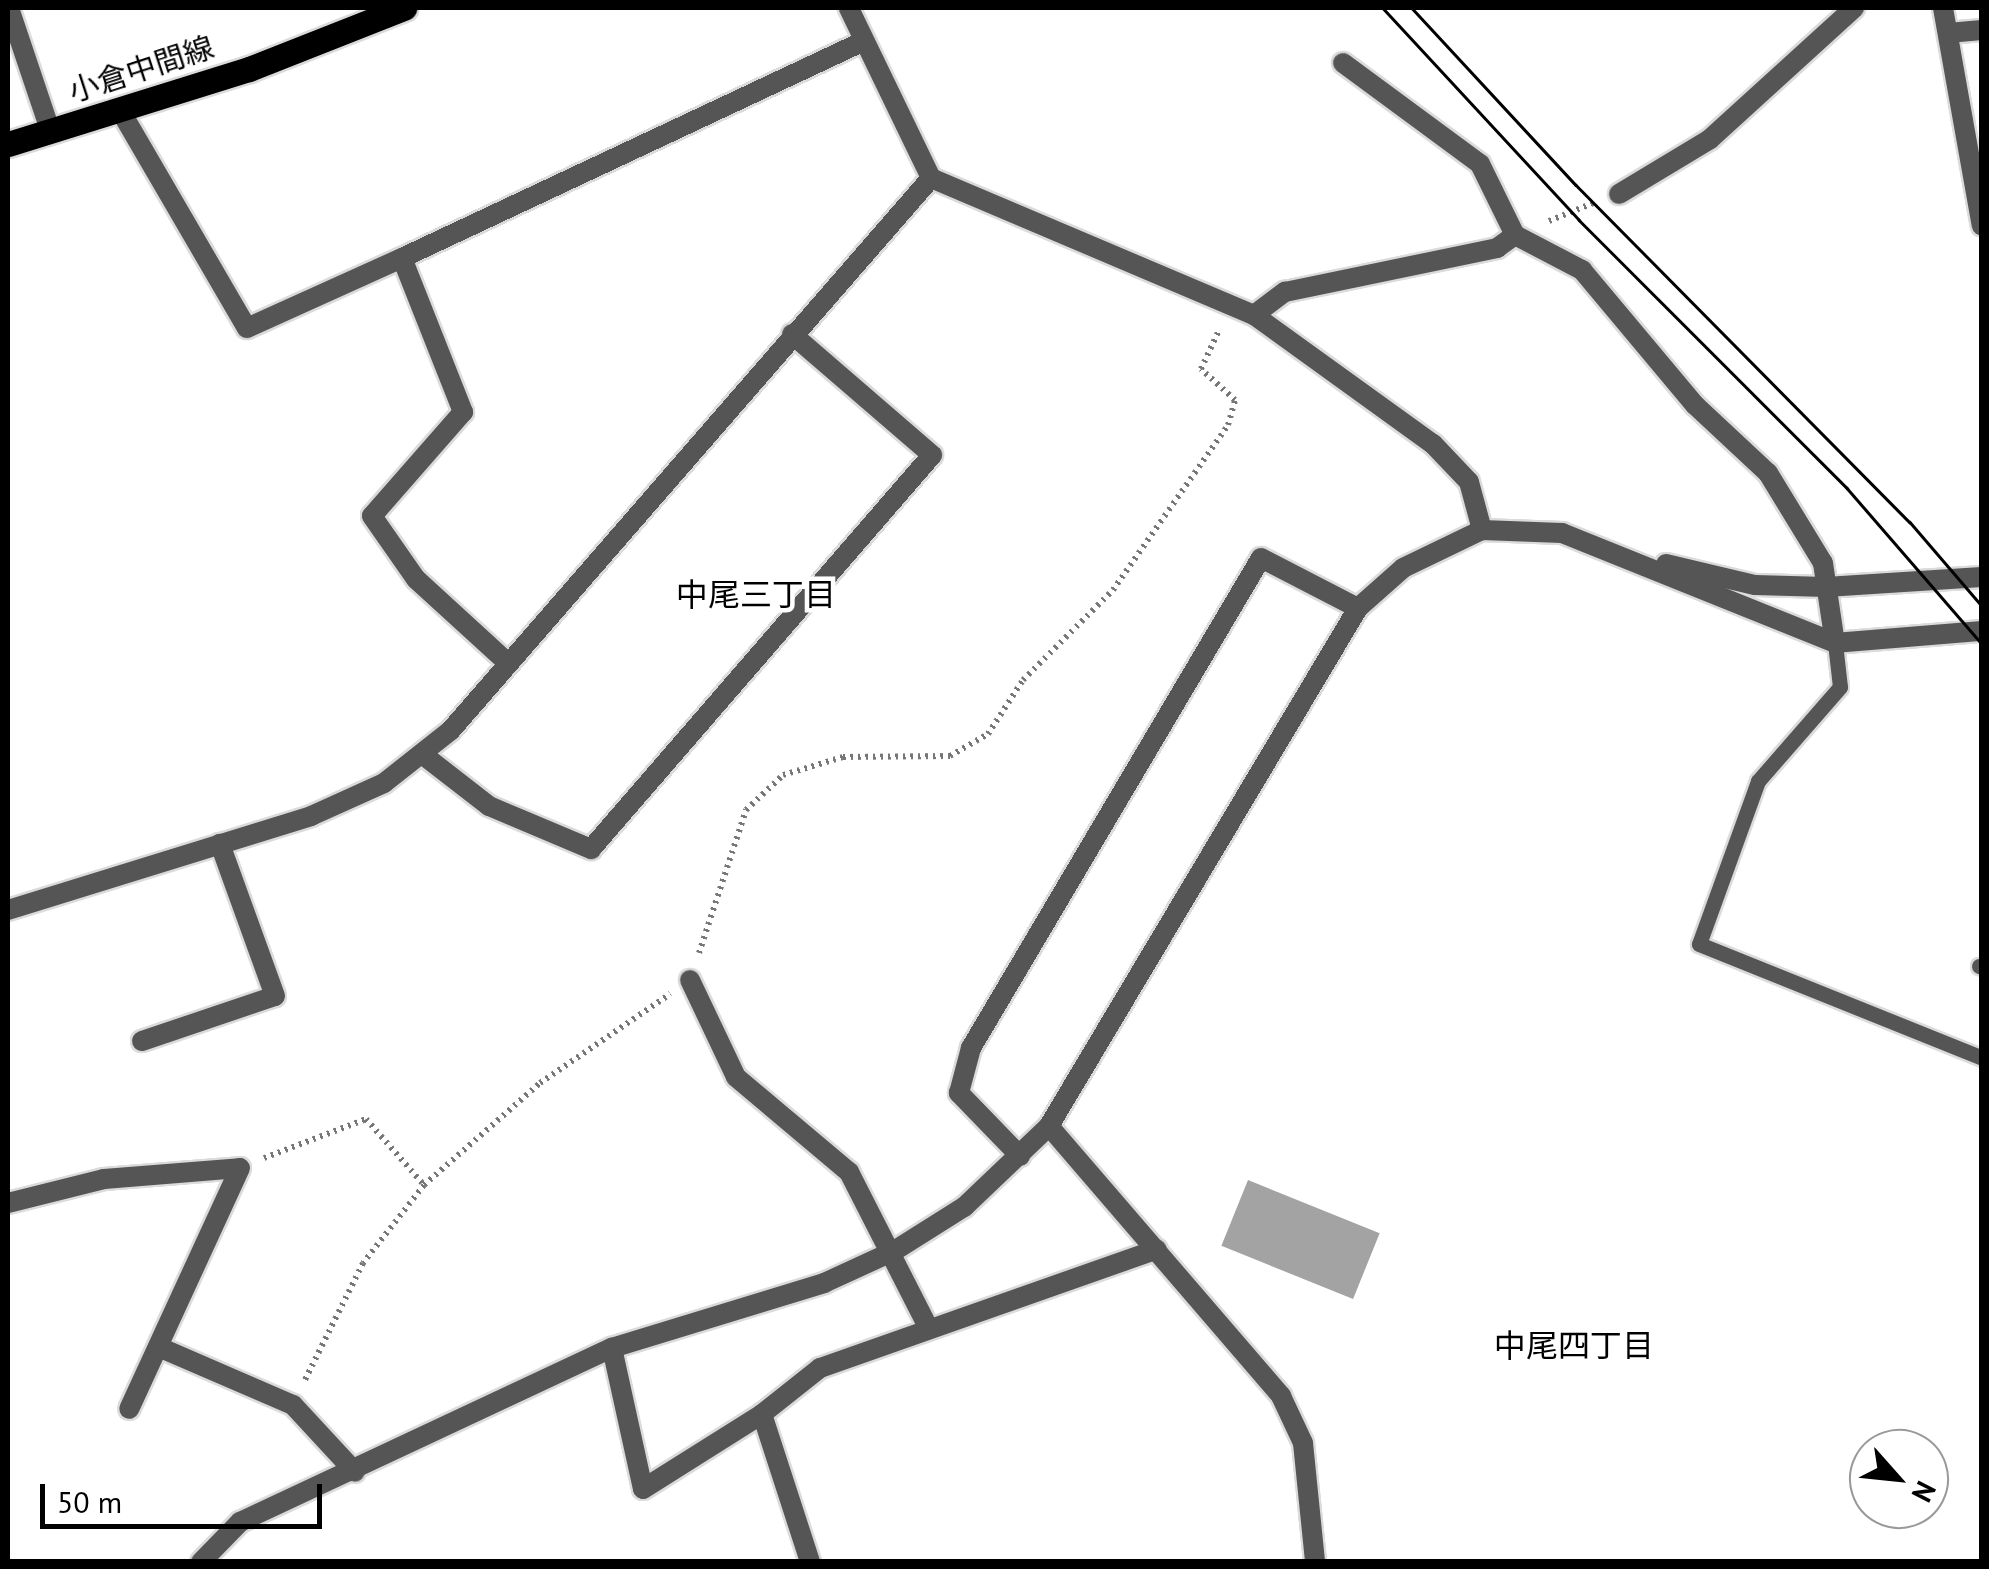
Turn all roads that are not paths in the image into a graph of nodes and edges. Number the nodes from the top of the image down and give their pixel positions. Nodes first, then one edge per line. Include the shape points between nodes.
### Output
1 (9, 8) edge
2 (404, 8) edge
3 (849, 8) edge
4 (1854, 8) edge
5 (1942, 8) edge
6 (1982, 30) edge
7 (1948, 33) junction
8 (864, 42) junction
9 (1343, 63) dead end
10 (120, 110) junction
11 (52, 132) junction
12 (8, 144) edge
13 (931, 178) junction
14 (1619, 194) road end
15 (1982, 226) edge
16 (1515, 235) junction
17 (402, 258) junction
18 (1254, 315) junction
19 (792, 334) junction
20 (1482, 530) junction
21 (1634, 558) junction
22 (1982, 577) edge
23 (1826, 587) junction
24 (1358, 608) junction
25 (1982, 630) edge
26 (1835, 644) junction
27 (508, 662) junction
28 (422, 754) junction
29 (220, 844) junction
30 (8, 910) edge
31 (690, 980) road end
32 (142, 1041) dead end
33 (1982, 1058) edge
34 (1049, 1126) junction
35 (1020, 1156) junction
36 (8, 1203) edge
37 (1157, 1248) junction
38 (894, 1251) junction
39 (929, 1328) junction
40 (161, 1348) junction
41 (612, 1348) junction
42 (128, 1410) dead end
43 (762, 1414) junction
44 (355, 1472) junction
45 (201, 1562) edge
46 (810, 1562) edge
47 (1315, 1562) edge

1 - 11 street
2 - 10 main road, 小倉中間線
3 - 8 street
4 - 14 street via 1710,139
5 - 7 street
6 - 7 street
7 - 15 street
8 - 13 street
8 - 17 street
9 - 16 street via 1480,164
10 - 11 main road, 小倉中間線
10 - 17 street via 247,328
11 - 12 main road, 小倉中間線
13 - 18 street
13 - 19 street
16 - 18 street via 1497,248 1285,292
16 - 23 street via 1582,270 1695,405 1768,473 1823,563
17 - 27 street via 463,412 372,516 416,579
18 - 20 street via 1433,444 1469,482
19 - 27 street
19 - 28 street via 932,455 591,849 489,806
20 - 21 street via 1562,533
20 - 24 street via 1403,568
21 - 23 street via 1755,584
21 - 26 street
22 - 23 street
23 - 26 street
24 - 34 street
24 - 35 street via 1261,558 971,1048 959,1093
25 - 26 street
26 - 33 lane via 1840,687 1758,781 1699,944
27 - 28 street via 452,730
28 - 29 street via 348,800
29 - 30 street
29 - 32 street via 275,996
31 - 38 street via 736,1077 849,1172
34 - 35 street
34 - 37 street
35 - 38 street via 964,1207
36 - 40 street via 104,1179 240,1168
37 - 39 street
37 - 47 street via 1280,1396 1303,1443
38 - 39 street
38 - 41 street via 824,1282
39 - 43 street via 820,1368
40 - 42 street
40 - 44 street via 293,1405
41 - 43 street via 643,1489
41 - 44 street
43 - 46 street
44 - 45 street via 240,1522

